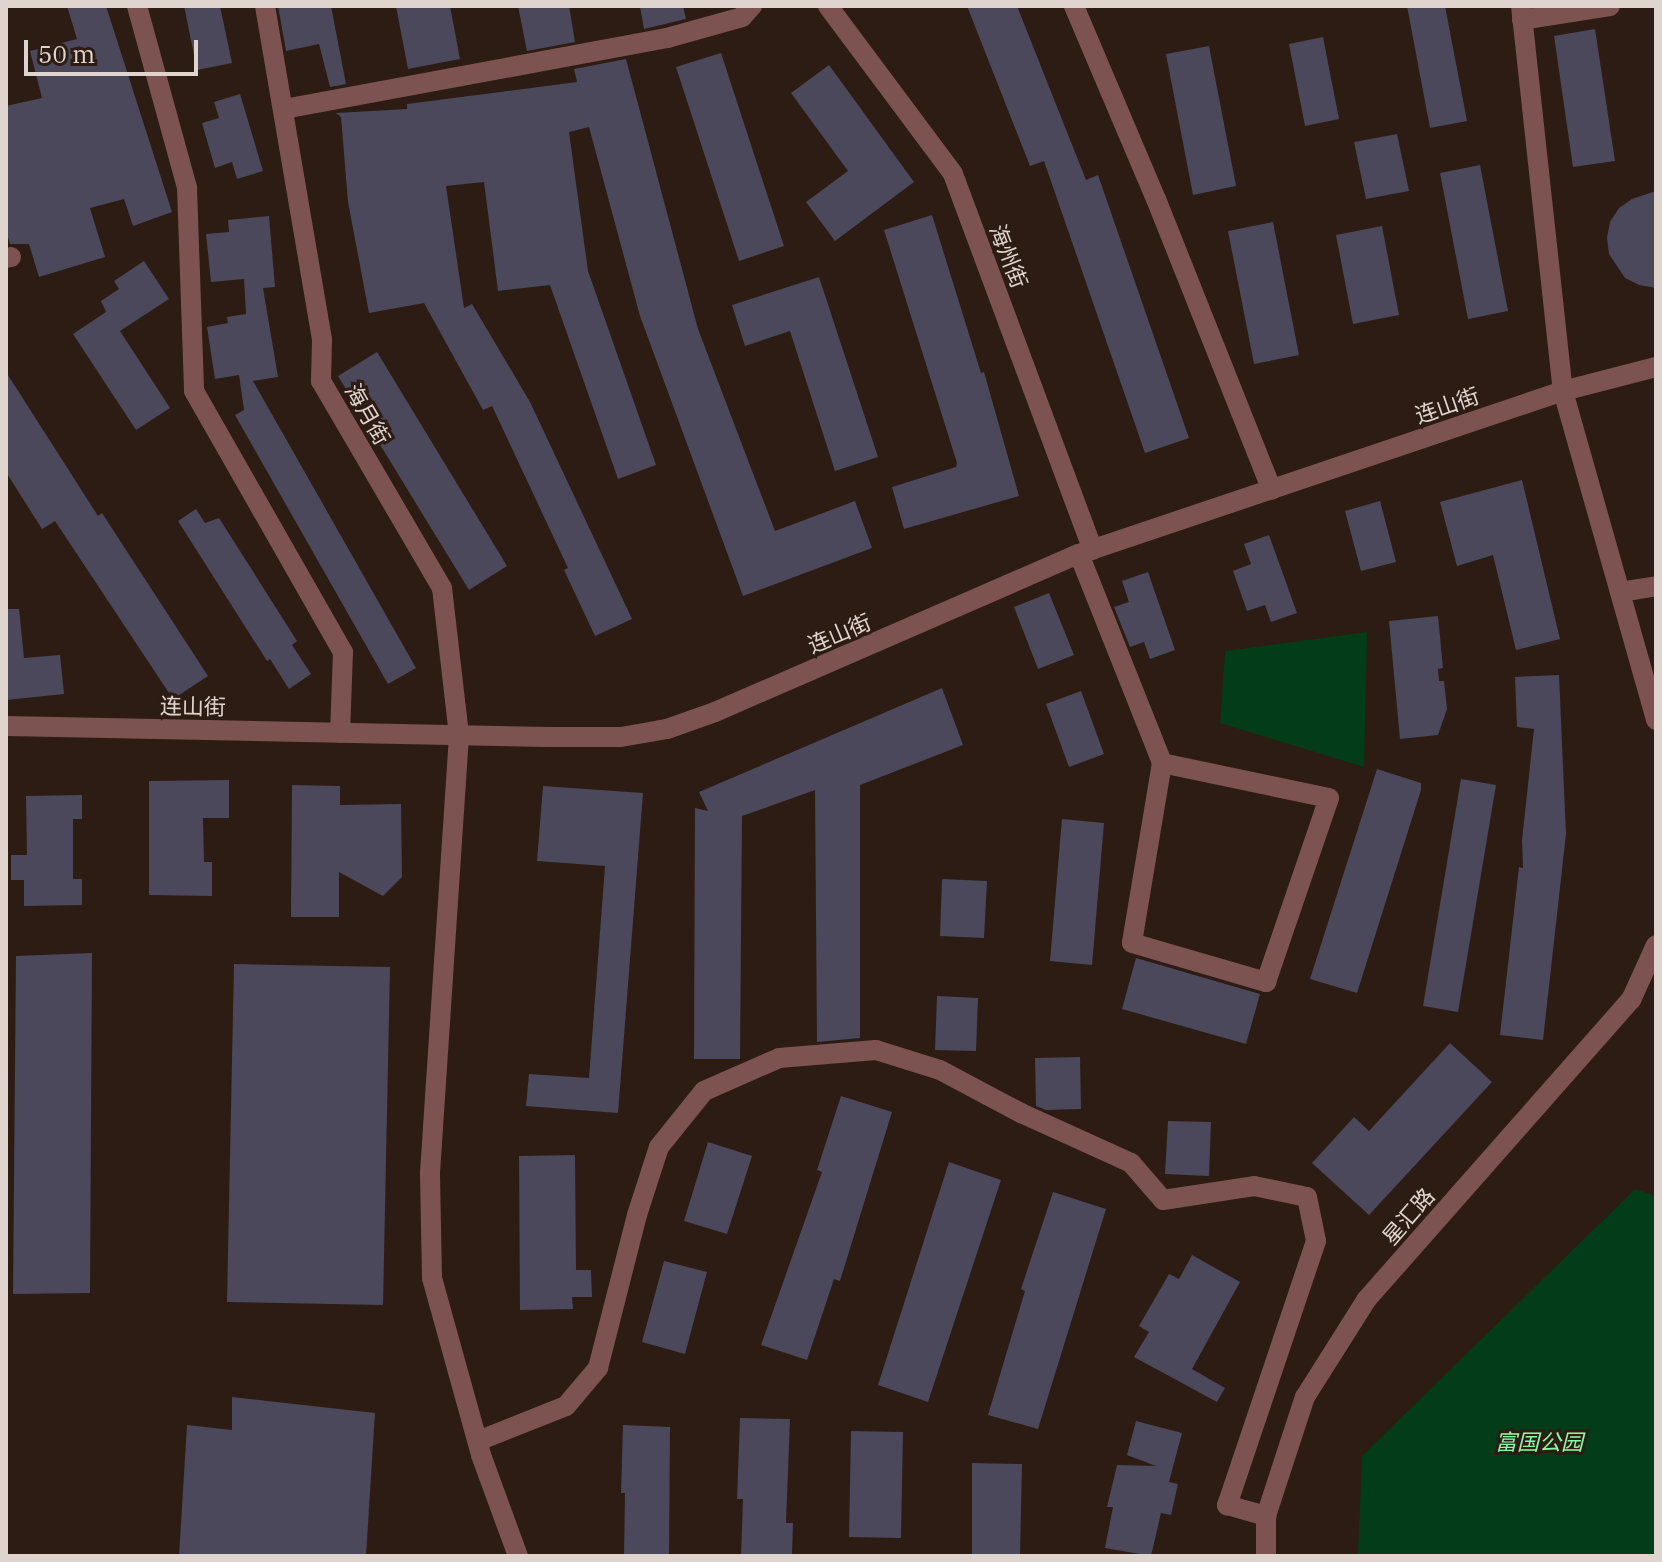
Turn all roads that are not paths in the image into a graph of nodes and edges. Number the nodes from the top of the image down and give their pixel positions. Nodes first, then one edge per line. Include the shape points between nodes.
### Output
1 (137, 6) edge
2 (265, 6) edge
3 (752, 6) edge
4 (828, 6) edge
5 (1074, 6) edge
6 (1610, 6) edge
7 (1521, 13) edge
8 (284, 109) junction
9 (1656, 367) edge
10 (1563, 391) junction
11 (1272, 490) junction
12 (1086, 552) junction
13 (1656, 586) edge
14 (1620, 592) junction
15 (1656, 720) edge
16 (6, 726) edge
17 (340, 733) junction
18 (459, 736) junction
19 (1162, 763) junction
20 (1656, 945) edge
21 (478, 1441) junction
22 (1266, 1516) junction
23 (518, 1556) edge
24 (1266, 1556) edge

1 - 17 street via 187,188 194,391 343,652
2 - 8 street, 海月街
3 - 8 street via 742,17 667,38
4 - 12 street, 海州街 via 953,174
5 - 11 street
6 - 7 street
7 - 10 street
8 - 18 street, 海月街 via 322,340 321,381 442,588
9 - 10 street, 连山街
10 - 11 street, 连山街
10 - 14 street
11 - 12 street, 连山街
12 - 18 street, 连山街 via 667,729 621,737
12 - 19 street, 海州街
13 - 14 street
14 - 15 street
16 - 17 street, 连山街
17 - 18 street, 连山街
18 - 21 street, 海月街 via 430,1174 432,1278
19 - 19 street via 1132,943 1266,982 1329,798
20 - 22 street, 星汇路 via 1631,1000 1367,1299 1305,1397
21 - 22 street via 566,1406 598,1368 659,1147 704,1091 779,1058 876,1050 940,1070 1131,1163 1163,1200 1254,1186 1307,1197 1316,1241 1227,1505
21 - 23 street, 海月街
22 - 24 street, 星汇路

